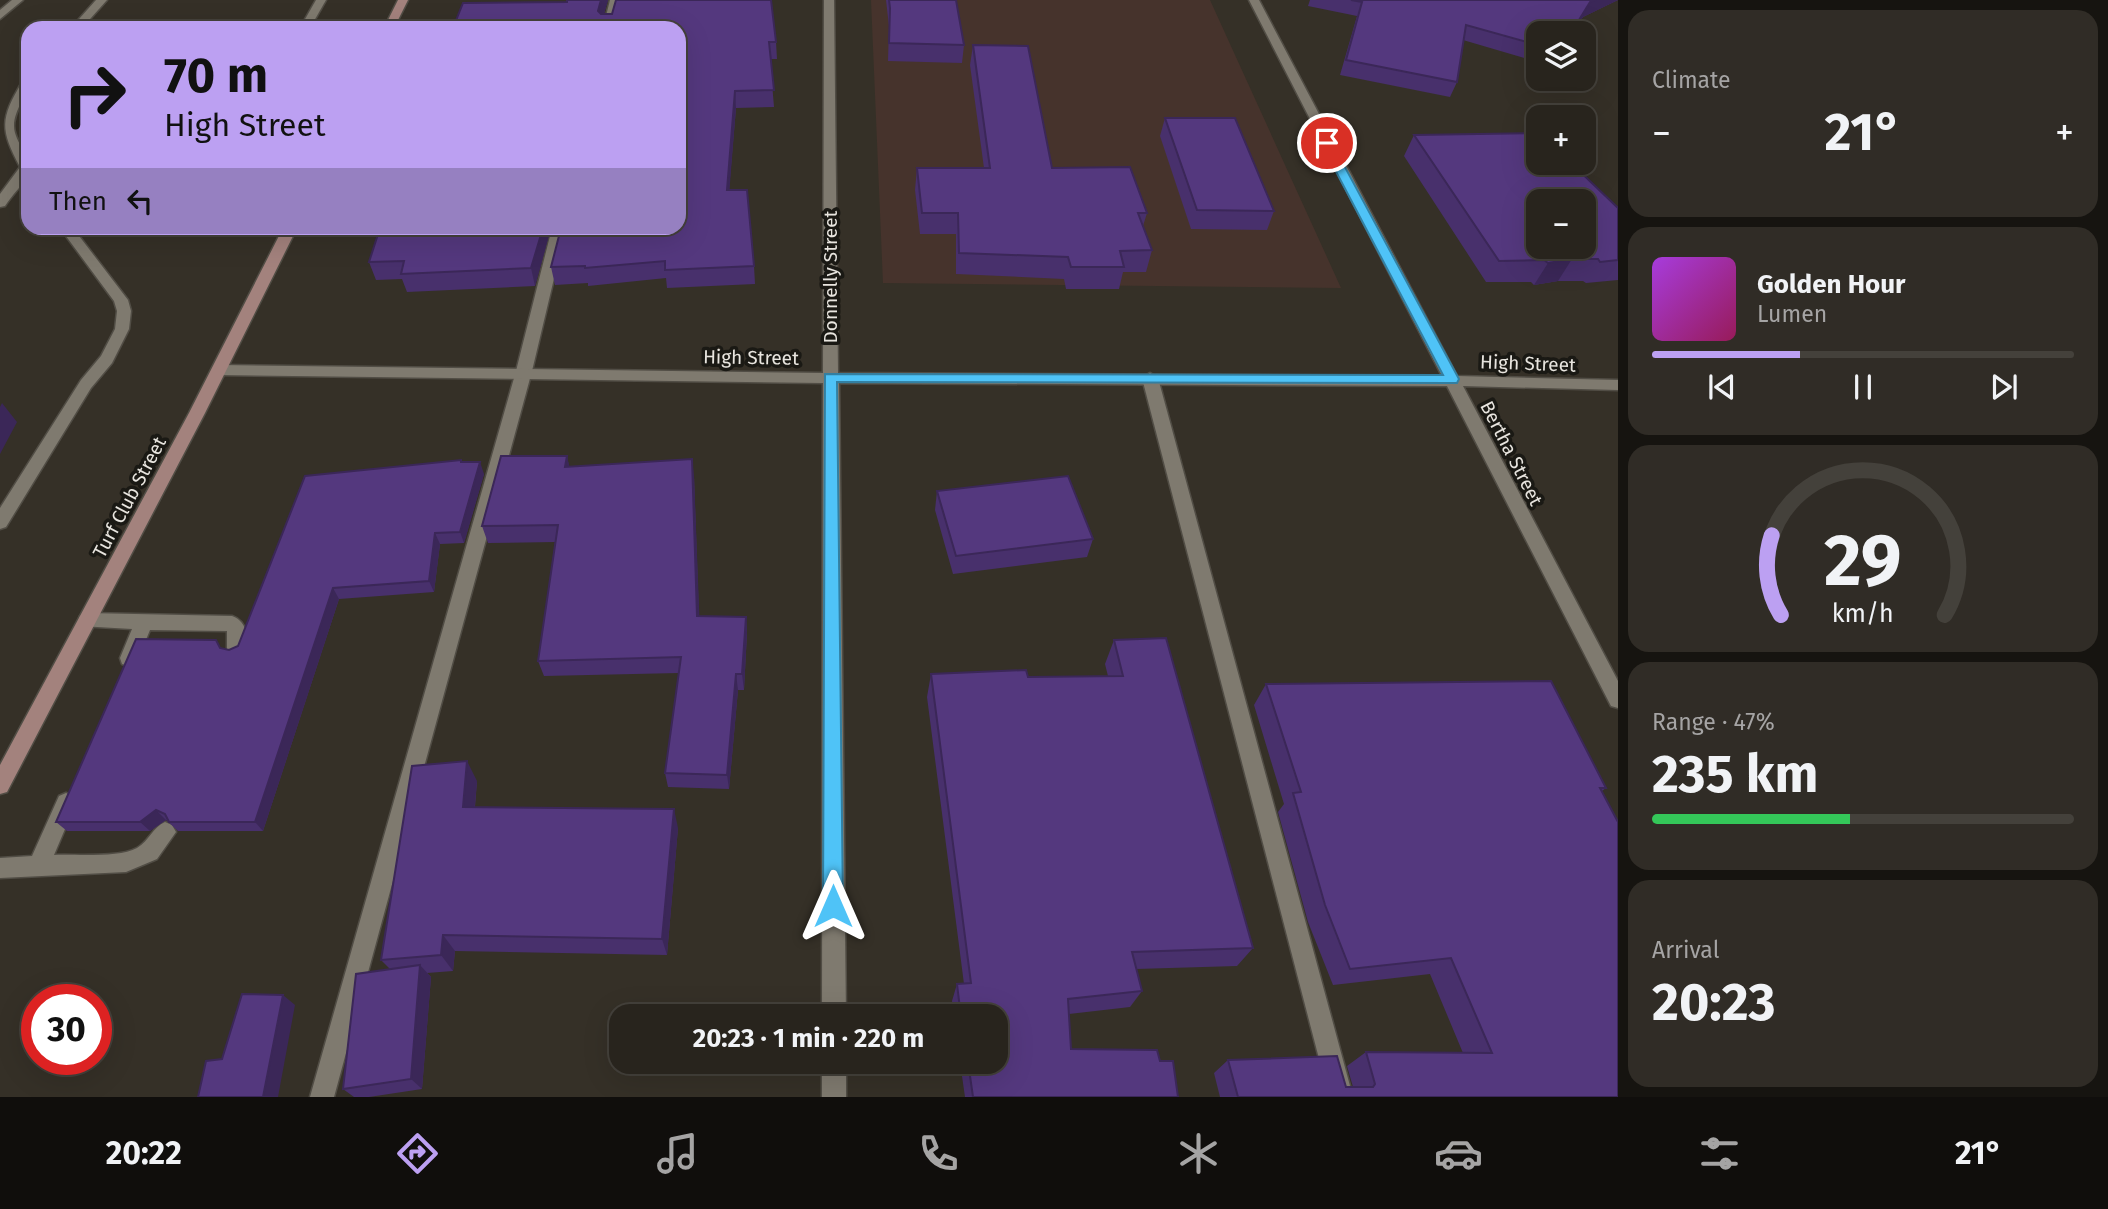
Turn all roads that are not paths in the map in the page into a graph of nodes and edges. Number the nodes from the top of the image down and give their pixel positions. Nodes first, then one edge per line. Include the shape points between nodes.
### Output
1 (18, 0) edge
2 (102, 0) edge
3 (321, 0) edge
4 (403, 0) edge
5 (615, 0) edge
6 (829, 0) edge
7 (1254, 0) edge
8 (0, 16) edge
9 (82, 21) edge
10 (309, 21) edge
11 (392, 21) edge
12 (610, 21) edge
13 (21, 95) edge
14 (4, 131) edge
15 (21, 160) edge
16 (21, 177) edge
17 (0, 203) edge
18 (71, 235) edge
19 (287, 235) edge
20 (557, 235) edge
21 (220, 370) junction
22 (524, 371) junction
23 (830, 377) junction
24 (1150, 378) junction
25 (1452, 379) junction
26 (1618, 386) edge
27 (0, 522) edge
28 (87, 621) junction
29 (144, 623) junction
30 (236, 650) edge
31 (123, 672) edge
32 (1618, 700) edge
33 (75, 781) edge
34 (0, 785) edge
35 (165, 832) edge
36 (38, 867) junction
37 (0, 868) edge
38 (834, 1004) edge
39 (834, 1074) edge
40 (322, 1097) edge
41 (834, 1097) edge
42 (1341, 1097) edge

1 - 8 street
2 - 9 street
3 - 10 street
4 - 11 main road
5 - 12 street
6 - 23 street, Donnelly Street
7 - 25 street, Bertha Street
13 - 14 street
14 - 15 street
16 - 17 street
18 - 27 street via 121,300 122,329
19 - 21 main road, Turf Club Street
20 - 22 street
21 - 22 street, High Street
21 - 28 main road, Turf Club Street
22 - 23 street, High Street
22 - 40 street
23 - 24 street, High Street
23 - 38 street, Donnelly Street
24 - 25 street, High Street
24 - 42 street
25 - 26 street, High Street
25 - 32 street, Bertha Street
28 - 29 street
28 - 34 main road, Turf Club Street
29 - 30 street via 232,624 238,633
29 - 31 street
33 - 36 street
35 - 36 street via 154,850 140,858
36 - 37 street
39 - 41 street

